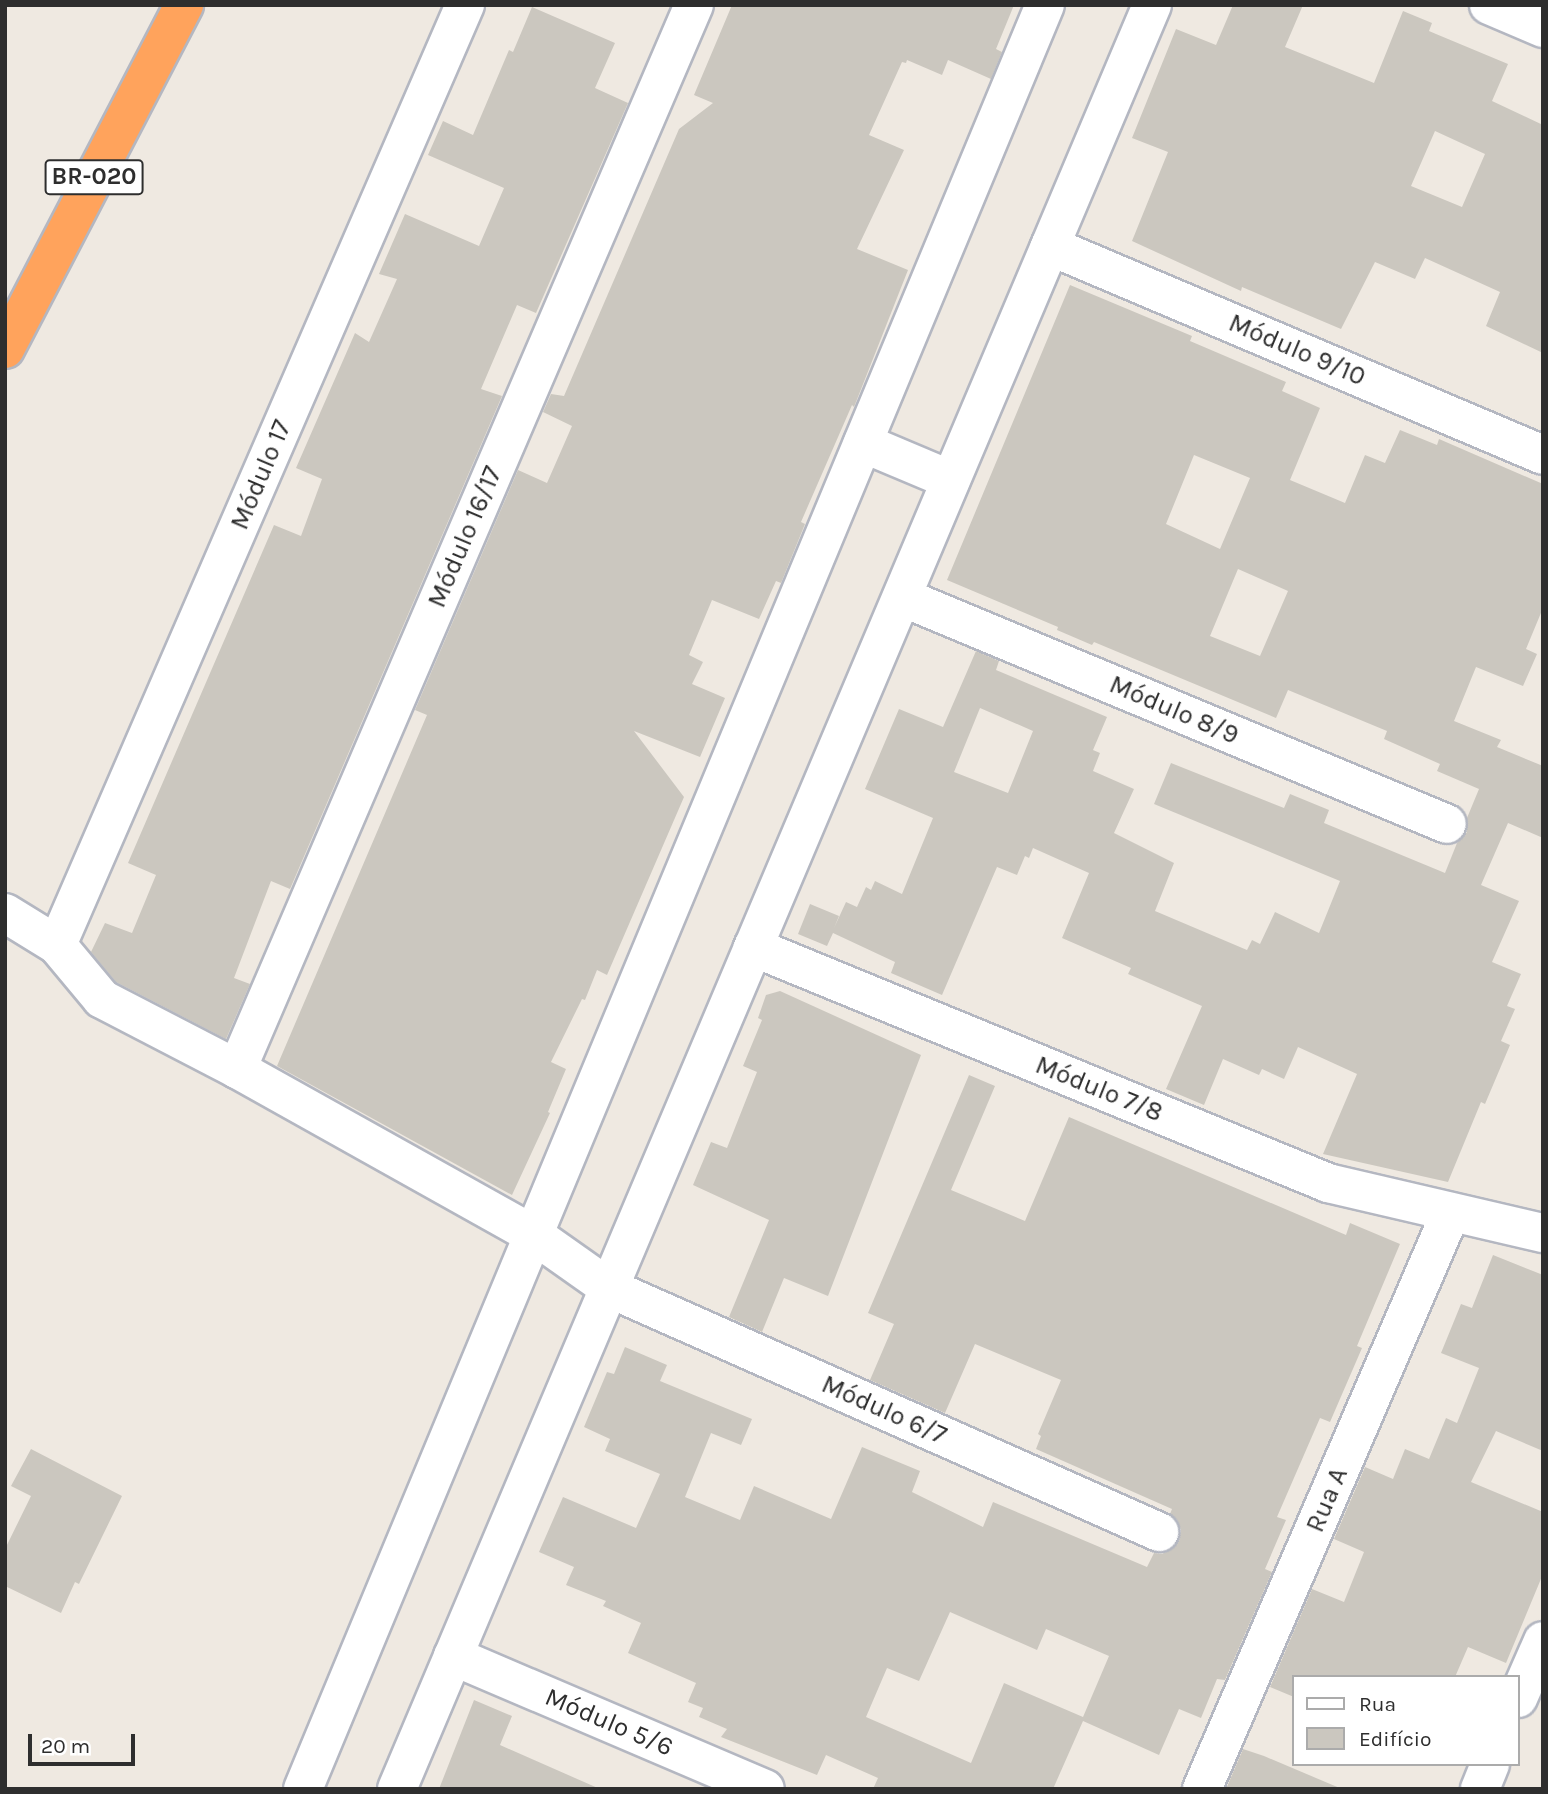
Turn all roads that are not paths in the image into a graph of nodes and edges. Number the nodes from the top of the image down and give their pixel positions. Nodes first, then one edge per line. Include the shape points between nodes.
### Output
1 (184, 5) edge
2 (465, 5) edge
3 (694, 5) edge
4 (1045, 5) edge
5 (1152, 5) edge
6 (1489, 5) edge
7 (1543, 28) edge
8 (1050, 246) junction
9 (50, 260) junction
10 (5, 282) edge
11 (5, 349) edge
12 (863, 443) junction
13 (1543, 455) edge
14 (951, 480) junction
15 (902, 597) junction
16 (1447, 824) dead end
17 (5, 913) edge
18 (57, 945) junction
19 (753, 947) junction
20 (237, 1069) junction
21 (1451, 1212) junction
22 (1543, 1233) edge
23 (534, 1235) junction
24 (609, 1288) junction
25 (1159, 1532) dead end
26 (1543, 1641) edge
27 (453, 1656) junction
28 (1520, 1693) edge
29 (1489, 1766) edge
30 (303, 1789) edge
31 (397, 1789) edge
32 (765, 1789) edge
33 (1202, 1789) edge
34 (1480, 1789) edge

1 - 9 highway, BR-020
2 - 18 street, Módulo 17
3 - 20 street, Módulo 16/17
4 - 12 street
5 - 8 street
6 - 7 street
8 - 13 street, Módulo 9/10
8 - 14 street
9 - 10 highway
9 - 11 highway, BR-020
12 - 14 street
12 - 23 street
14 - 15 street
15 - 16 street, Módulo 8/9
15 - 19 street
17 - 18 street
18 - 20 street, Módulo 6/7 via 102,999
19 - 21 street, Módulo 7/8 via 1328,1183
19 - 24 street
20 - 23 street, Módulo 6/7
21 - 22 street, Módulo 7/8
21 - 33 street, Rua A
23 - 24 street, Módulo 6/7
23 - 30 street
24 - 25 street, Módulo 6/7
24 - 27 street
26 - 28 street
27 - 31 street
27 - 32 street, Módulo 5/6
29 - 34 street

